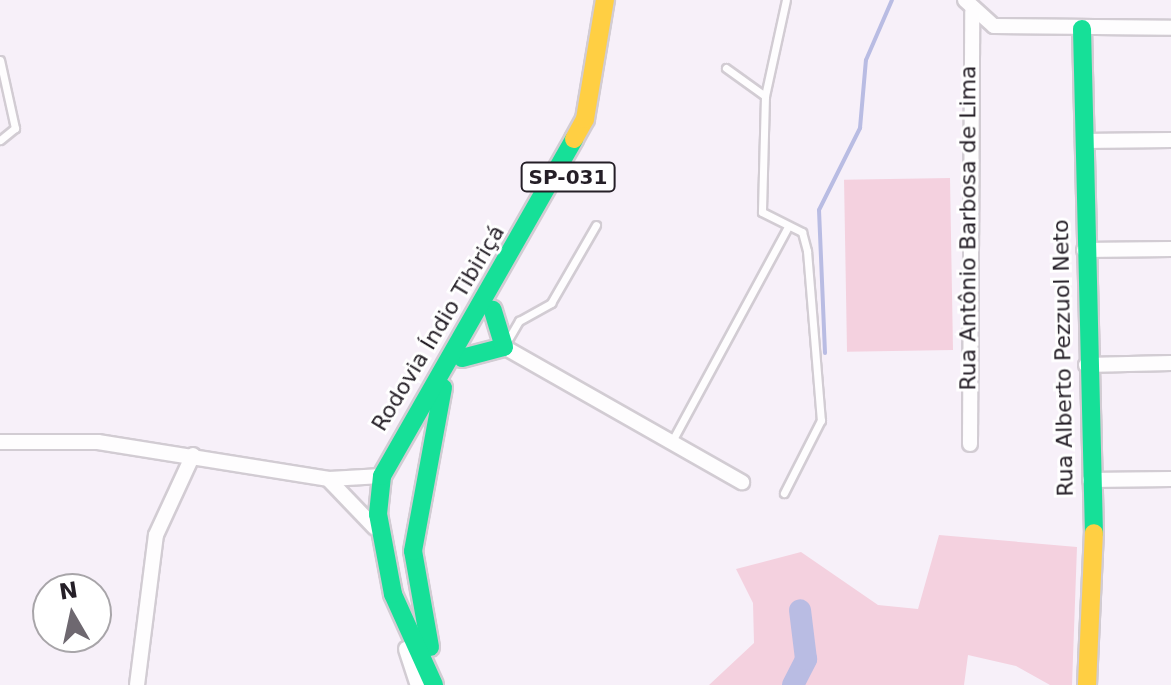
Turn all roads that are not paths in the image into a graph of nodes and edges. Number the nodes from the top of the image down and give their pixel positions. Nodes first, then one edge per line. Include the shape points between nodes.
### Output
1 (605, 0) edge
2 (617, 0) edge
3 (786, 0) edge
4 (968, 6) edge
5 (1171, 28) edge
6 (1082, 29) junction
7 (0, 60) edge
8 (726, 68) dead end
9 (765, 96) junction
10 (0, 140) edge
11 (1171, 140) edge
12 (1083, 141) junction
13 (596, 225) dead end
14 (788, 227) junction
15 (1171, 249) edge
16 (1084, 250) junction
17 (493, 310) junction
18 (504, 347) junction
19 (462, 358) junction
20 (1171, 363) edge
21 (1086, 365) junction
22 (0, 442) edge
23 (970, 444) dead end
24 (670, 445) junction
25 (193, 455) junction
26 (382, 476) junction
27 (329, 479) junction
28 (1171, 479) edge
29 (1090, 480) junction
30 (742, 482) dead end
31 (784, 493) dead end
32 (419, 518) junction
33 (381, 538) junction
34 (404, 625) junction
35 (415, 681) edge
36 (137, 685) edge
37 (434, 685) edge
38 (447, 685) edge
39 (1087, 685) edge

1 - 26 main road, Rodovia Índio Tibiriçá / SP-031 via 585,119
2 - 17 main road, Rodovia Índio Tibiriçá / SP-031 via 600,111
3 - 9 lane
4 - 6 street via 994,26
4 - 23 street, Rua Antônio Barbosa de Lima
5 - 6 street
6 - 12 main road, Rua Alberto Pezzuol Neto
7 - 10 lane via 15,128
8 - 9 lane
9 - 14 lane via 762,212
11 - 12 street
12 - 16 main road, Rua Alberto Pezzuol Neto
13 - 18 lane via 551,303 519,321
14 - 24 lane
14 - 31 lane via 802,232 807,251 821,420
15 - 16 street
16 - 21 main road, Rua Alberto Pezzuol Neto
17 - 18 main road
17 - 19 main road, Rodovia Índio Tibiriçá / SP-031
18 - 19 main road
18 - 24 street
19 - 32 main road, Rodovia Índio Tibiriçá / SP-031 via 434,409
20 - 21 street
21 - 29 main road, Rua Alberto Pezzuol Neto
22 - 25 street via 98,442
24 - 30 street
25 - 27 street
25 - 36 street via 156,535
26 - 27 street
26 - 32 main road via 405,486
26 - 33 main road, Rodovia Índio Tibiriçá / SP-031
27 - 33 street via 354,498
28 - 29 street
29 - 39 main road, Rua Alberto Pezzuol Neto via 1095,589
32 - 38 main road, Rodovia Índio Tibiriçá / SP-031 via 413,583
33 - 34 main road, Rodovia Índio Tibiriçá / SP-031
34 - 35 street
34 - 37 main road, Rodovia Índio Tibiriçá / SP-031

